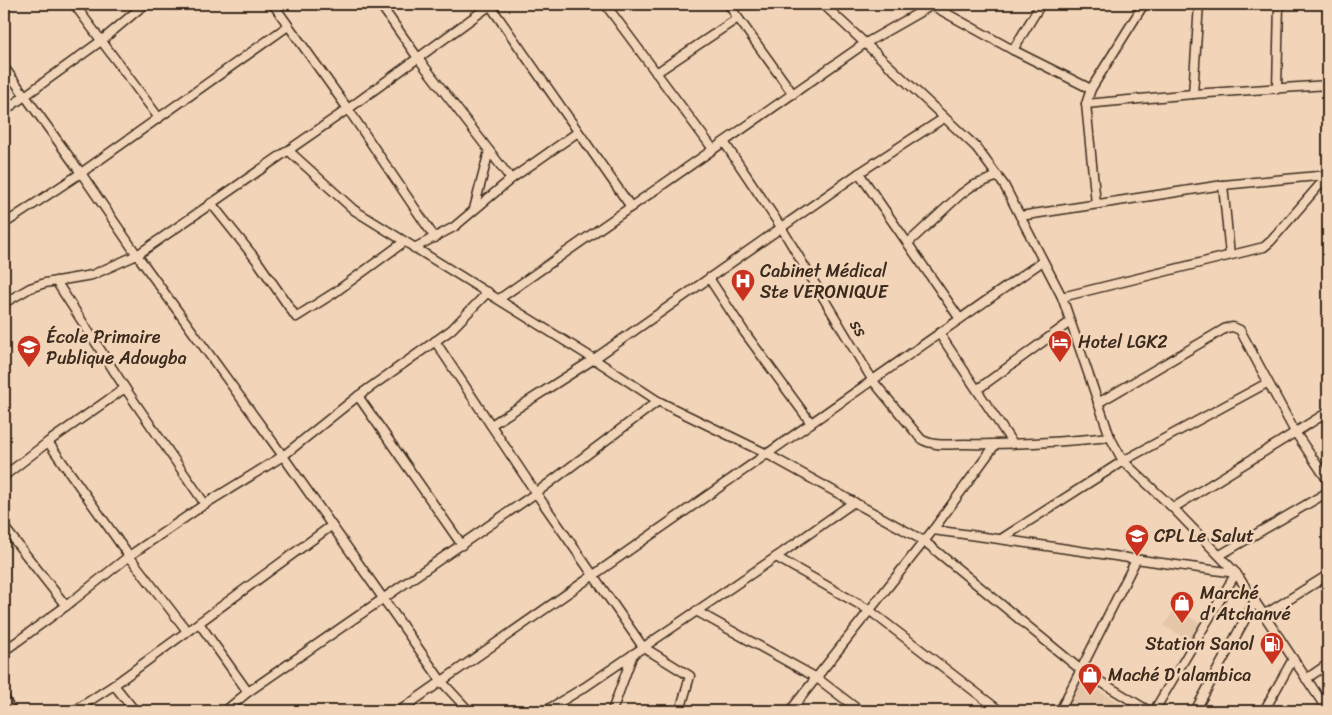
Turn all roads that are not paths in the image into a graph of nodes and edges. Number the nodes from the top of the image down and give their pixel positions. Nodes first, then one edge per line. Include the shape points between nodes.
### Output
1 (74, 4) edge
2 (145, 4) edge
3 (273, 4) edge
4 (380, 4) edge
5 (490, 4) edge
6 (605, 4) edge
7 (728, 4) edge
8 (823, 4) edge
9 (1041, 4) edge
10 (1144, 4) edge
11 (1199, 4) edge
12 (1279, 4) edge
13 (934, 5) edge
14 (738, 18) junction
15 (288, 26) junction
16 (101, 40) junction
17 (864, 44) junction
18 (1013, 50) junction
19 (418, 58) junction
20 (4, 66) edge
21 (656, 73) junction
22 (1328, 85) edge
23 (1091, 89) junction
24 (1277, 89) junction
25 (793, 94) junction
26 (1193, 94) junction
27 (25, 96) junction
28 (1086, 104) junction
29 (348, 109) junction
30 (4, 111) edge
31 (159, 118) junction
32 (944, 118) junction
33 (578, 132) junction
34 (724, 142) junction
35 (713, 149) junction
36 (289, 151) junction
37 (489, 151) junction
38 (82, 172) junction
39 (859, 173) junction
40 (1328, 175) edge
41 (998, 176) junction
42 (511, 179) junction
43 (1223, 184) junction
44 (211, 203) junction
45 (1096, 204) junction
46 (630, 207) junction
47 (474, 211) junction
48 (1020, 216) junction
49 (4, 224) edge
50 (781, 227) junction
51 (435, 238) junction
52 (404, 242) junction
53 (908, 243) junction
54 (414, 248) junction
55 (137, 255) junction
56 (1230, 255) junction
57 (1043, 261) junction
58 (709, 278) junction
59 (56, 281) junction
60 (488, 292) junction
61 (1062, 296) junction
62 (499, 299) junction
63 (4, 303) edge
64 (960, 319) junction
65 (1070, 322) junction
66 (939, 333) junction
67 (435, 342) junction
68 (594, 359) junction
69 (873, 381) junction
70 (1267, 383) junction
71 (125, 388) junction
72 (978, 390) junction
73 (358, 396) junction
74 (658, 401) junction
75 (1098, 403) junction
76 (1328, 412) edge
77 (811, 423) junction
78 (491, 425) junction
79 (1295, 432) junction
80 (1110, 437) junction
81 (48, 442) junction
82 (1013, 444) junction
83 (995, 445) junction
84 (767, 454) junction
85 (283, 456) junction
86 (1123, 460) junction
87 (4, 465) edge
88 (7, 474) edge
89 (1328, 481) edge
90 (1328, 492) edge
91 (536, 494) junction
92 (854, 502) junction
93 (205, 504) junction
94 (1173, 508) junction
95 (331, 526) junction
96 (4, 527) edge
97 (933, 530) junction
98 (1001, 539) junction
99 (924, 541) junction
100 (462, 545) junction
101 (1220, 555) junction
102 (129, 556) junction
103 (776, 557) junction
104 (1136, 560) junction
105 (1236, 572) junction
106 (593, 575) junction
107 (1328, 575) edge
108 (383, 600) junction
109 (1255, 601) junction
110 (66, 606) junction
111 (869, 610) junction
112 (696, 611) junction
113 (1264, 615) junction
114 (199, 623) junction
115 (187, 631) junction
116 (643, 647) junction
117 (4, 651) edge
118 (633, 654) junction
119 (1293, 659) junction
120 (1328, 664) edge
121 (1081, 670) junction
122 (817, 678) junction
123 (1306, 679) junction
124 (442, 682) junction
125 (114, 685) junction
126 (248, 692) junction
127 (4, 697) edge
128 (11, 711) edge
129 (74, 711) edge
130 (135, 711) edge
131 (225, 711) edge
132 (399, 711) edge
133 (470, 711) edge
134 (545, 711) edge
135 (612, 711) edge
136 (680, 711) edge
137 (790, 711) edge
138 (859, 711) edge
139 (1000, 711) edge
140 (1060, 711) edge
141 (1150, 711) edge
142 (1154, 711) edge
143 (1196, 711) edge
144 (1264, 711) edge
145 (1328, 711) edge

1 - 16 street
2 - 16 street
3 - 15 street
4 - 19 street
5 - 19 street
5 - 33 street
6 - 21 street
7 - 14 street
8 - 17 street
9 - 18 street
10 - 23 street
11 - 26 street
12 - 24 street
13 - 17 street
13 - 18 street
14 - 21 street
14 - 25 street
15 - 29 street
15 - 31 street
16 - 27 street
16 - 31 street
17 - 25 street
17 - 32 street
18 - 23 street
19 - 29 street
19 - 37 street
20 - 27 street
21 - 35 street
22 - 24 street
23 - 28 street
24 - 26 street
25 - 34 street
26 - 28 street
27 - 30 street
27 - 38 street
28 - 45 street
29 - 36 street
29 - 51 street
31 - 38 street
32 - 39 street
32 - 41 street via 976,147
33 - 42 street
33 - 46 street
34 - 35 street
34 - 50 street, ss
35 - 46 street
36 - 44 street
36 - 52 street via 343,202
37 - 42 street
37 - 47 street
38 - 49 street
38 - 55 street
39 - 50 street
39 - 53 street
40 - 43 street
40 - 56 street via 1268,244
41 - 48 street
41 - 53 street via 961,194
42 - 47 street
43 - 45 street
43 - 56 street
44 - 52 street via 296,317
44 - 55 street
45 - 48 street
46 - 62 street
47 - 51 street
48 - 57 street
50 - 58 street
50 - 69 street, ss
51 - 54 street
52 - 54 street
53 - 64 street
54 - 60 street
55 - 59 street via 92,275
55 - 85 street
56 - 61 street
57 - 61 street
57 - 64 street
58 - 68 street
58 - 77 street
59 - 63 street via 30,288
59 - 71 street
60 - 62 street
60 - 67 street
61 - 65 street
62 - 68 street
64 - 66 street
65 - 72 street
65 - 75 street
66 - 69 street
66 - 72 street
67 - 73 street
67 - 78 street
68 - 74 street
68 - 78 street
69 - 77 street
69 - 83 street, ss via 921,439 931,444
70 - 75 street via 1240,330 1233,327 1226,328
70 - 79 street
70 - 86 street
71 - 81 street
71 - 93 street
72 - 82 street
73 - 85 street
73 - 100 street
74 - 84 street
74 - 91 street
75 - 80 street
76 - 79 street
77 - 84 street
78 - 91 street
79 - 89 street
79 - 94 street
80 - 82 street
80 - 86 street
81 - 88 street
81 - 102 street
82 - 83 street
83 - 97 street
84 - 92 street
84 - 106 street
85 - 93 street
85 - 95 street
86 - 94 street
86 - 98 street
87 - 88 street
90 - 101 street
91 - 100 street
91 - 106 street
92 - 99 street
92 - 103 street
93 - 102 street
94 - 101 street
95 - 108 street
95 - 114 street
96 - 110 street
97 - 98 street
97 - 99 street
98 - 104 street
99 - 111 street
99 - 121 street
100 - 108 street
101 - 105 street
102 - 110 street
102 - 115 street
103 - 111 street
103 - 112 street
104 - 105 street
104 - 121 street
105 - 109 street
105 - 142 street
106 - 116 street
106 - 124 street
107 - 113 street
108 - 124 street
108 - 126 street
109 - 113 street
109 - 143 street
110 - 117 street
111 - 122 street
111 - 139 street
112 - 116 street
112 - 122 street
113 - 119 street
114 - 115 street
114 - 126 street
115 - 125 street
116 - 118 street
116 - 136 street via 690,676
118 - 134 street
118 - 135 street
119 - 123 street
119 - 144 street
120 - 123 street
121 - 140 street
121 - 141 street
122 - 137 street
122 - 138 street
123 - 145 street
124 - 132 street
124 - 133 street
125 - 129 street
125 - 130 street
126 - 131 street
127 - 128 street

